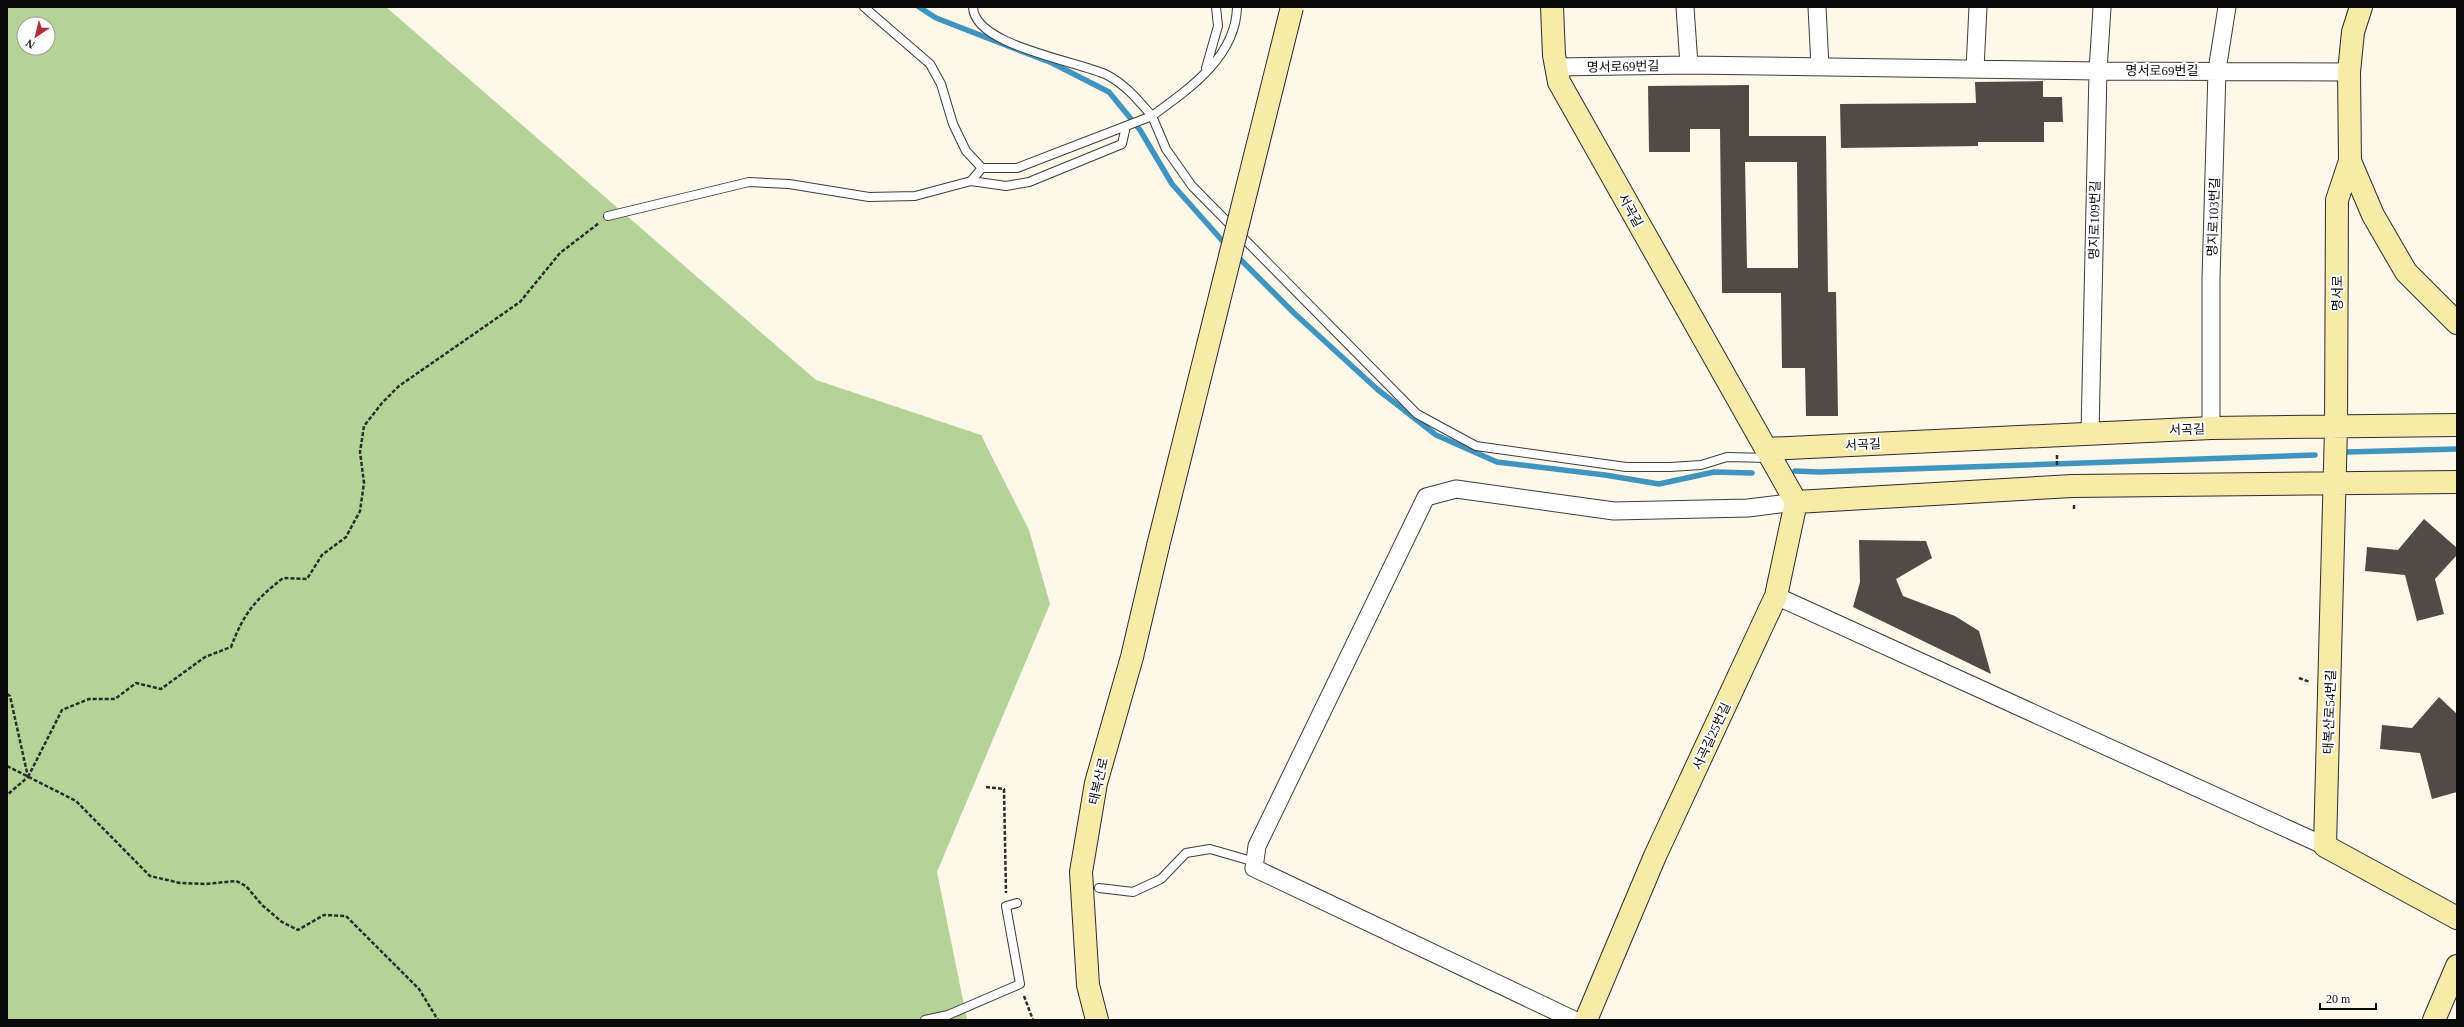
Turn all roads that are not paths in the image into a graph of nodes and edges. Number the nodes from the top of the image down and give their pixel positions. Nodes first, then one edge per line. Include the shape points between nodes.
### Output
1 (864, 7) edge
2 (973, 7) edge
3 (1216, 7) edge
4 (1237, 7) edge
5 (1292, 7) edge
6 (1552, 7) edge
7 (1685, 7) edge
8 (1817, 7) edge
9 (1978, 7) edge
10 (2102, 7) edge
11 (2227, 7) edge
12 (2361, 7) edge
13 (1689, 65) junction
14 (1820, 66) junction
15 (1556, 67) junction
16 (1975, 69) junction
17 (2217, 70) junction
18 (2098, 71) junction
19 (2349, 72) junction
20 (1205, 73) junction
21 (1152, 116) junction
22 (1126, 126) junction
23 (2350, 161) junction
24 (982, 168) junction
25 (971, 181) junction
26 (608, 216) road end
27 (2457, 323) edge
28 (2457, 425) edge
29 (2211, 428) junction
30 (2336, 428) junction
31 (2090, 433) junction
32 (1769, 453) junction
33 (2457, 482) edge
34 (2335, 485) junction
35 (1796, 502) junction
36 (1776, 596) junction
37 (2326, 846) junction
38 (1255, 862) junction
39 (1099, 888) dead end
40 (1017, 903) dead end
41 (2457, 918) edge
42 (2457, 966) edge
43 (925, 1020) edge
44 (1097, 1020) edge
45 (1574, 1020) edge
46 (1586, 1020) edge
47 (2434, 1020) edge

1 - 24 lane via 930,64 941,84 953,124 966,151
2 - 21 lane via 979,23 991,33 1008,42 1107,75 1129,89
3 - 20 lane via 1218,26
4 - 20 lane via 1232,37
5 - 44 street, 태복산로, bridge via 1132,657 1096,783 1081,872 1088,985
6 - 15 street, 서곡길
7 - 13 street
8 - 14 street
9 - 16 street
10 - 18 street, 명지로109번길
11 - 17 street, 명지로103번길
12 - 19 street, 명서로 via 2353,32
13 - 14 street, 명서로69번길
13 - 15 street, 명서로69번길
14 - 16 street, 명서로69번길
15 - 32 street, 서곡길 via 1559,82
16 - 18 street, 명서로69번길
17 - 18 street, 명서로69번길
17 - 19 street, 명서로69번길
17 - 29 street, 명지로103번길 via 2211,279
18 - 31 street, 명지로109번길
19 - 23 street, 명서로
20 - 21 lane via 1193,86
21 - 22 lane
21 - 32 lane via 1166,149 1192,186 1417,414 1476,446 1626,467 1701,464 1727,457
22 - 24 lane via 1017,168
22 - 25 lane via 1122,144 1029,182 1006,186
23 - 27 street, 명서로 via 2373,215 2406,272
23 - 30 street, 명서로 via 2337,200
24 - 25 lane
25 - 26 lane via 915,196 869,197 789,184 749,182
28 - 30 street, 서곡길
29 - 30 street, 서곡길
29 - 31 street, 서곡길
30 - 34 street, 태복산로54번길
31 - 32 street, 서곡길
32 - 35 street
33 - 34 street
34 - 35 street via 2058,488
34 - 37 street, 태복산로54번길
35 - 36 street, 서곡길25번길
35 - 38 street via 1748,508 1614,511 1456,489 1426,496 1257,846
36 - 37 street
36 - 46 street, 서곡길25번길 via 1655,856
37 - 41 street
38 - 39 lane via 1210,848 1186,853 1161,879 1133,892
38 - 45 street via 1254,868
40 - 43 lane via 1006,906 1020,984 948,1015
42 - 47 street

